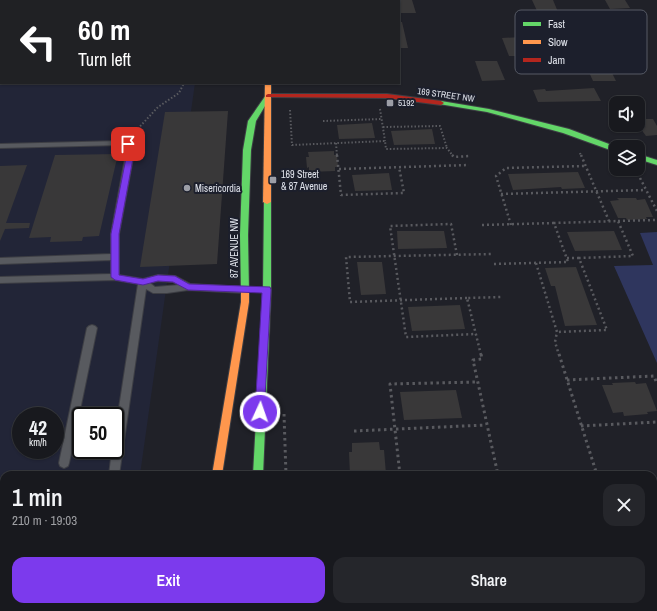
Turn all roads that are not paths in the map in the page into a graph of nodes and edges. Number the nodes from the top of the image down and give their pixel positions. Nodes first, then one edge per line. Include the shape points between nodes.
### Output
1 (268, 84) edge
2 (268, 96) junction
3 (0, 146) edge
4 (609, 146) edge
5 (645, 159) edge
6 (657, 163) edge
7 (115, 257) junction
8 (0, 261) edge
9 (115, 277) junction
10 (0, 280) edge
11 (143, 282) junction
12 (256, 290) junction
13 (92, 328) dead end
14 (64, 463) dead end
15 (115, 471) edge
16 (218, 471) edge
17 (258, 471) edge

1 - 2 main road, 87 AVENUE NW
2 - 4 main road, 169 STREET NW via 387,96 487,110 566,131
2 - 12 main road, 87 AVENUE NW
2 - 12 main road, 87 AVENUE NW via 252,121 247,150 244,235
3 - 7 lane via 128,144 130,153 115,234
5 - 6 main road
7 - 8 lane
7 - 9 lane
9 - 10 lane
9 - 11 lane
11 - 12 lane via 153,290 188,287
11 - 15 lane
12 - 16 main road, 87 AVENUE NW via 242,324
12 - 17 main road, 87 AVENUE NW
13 - 14 lane

